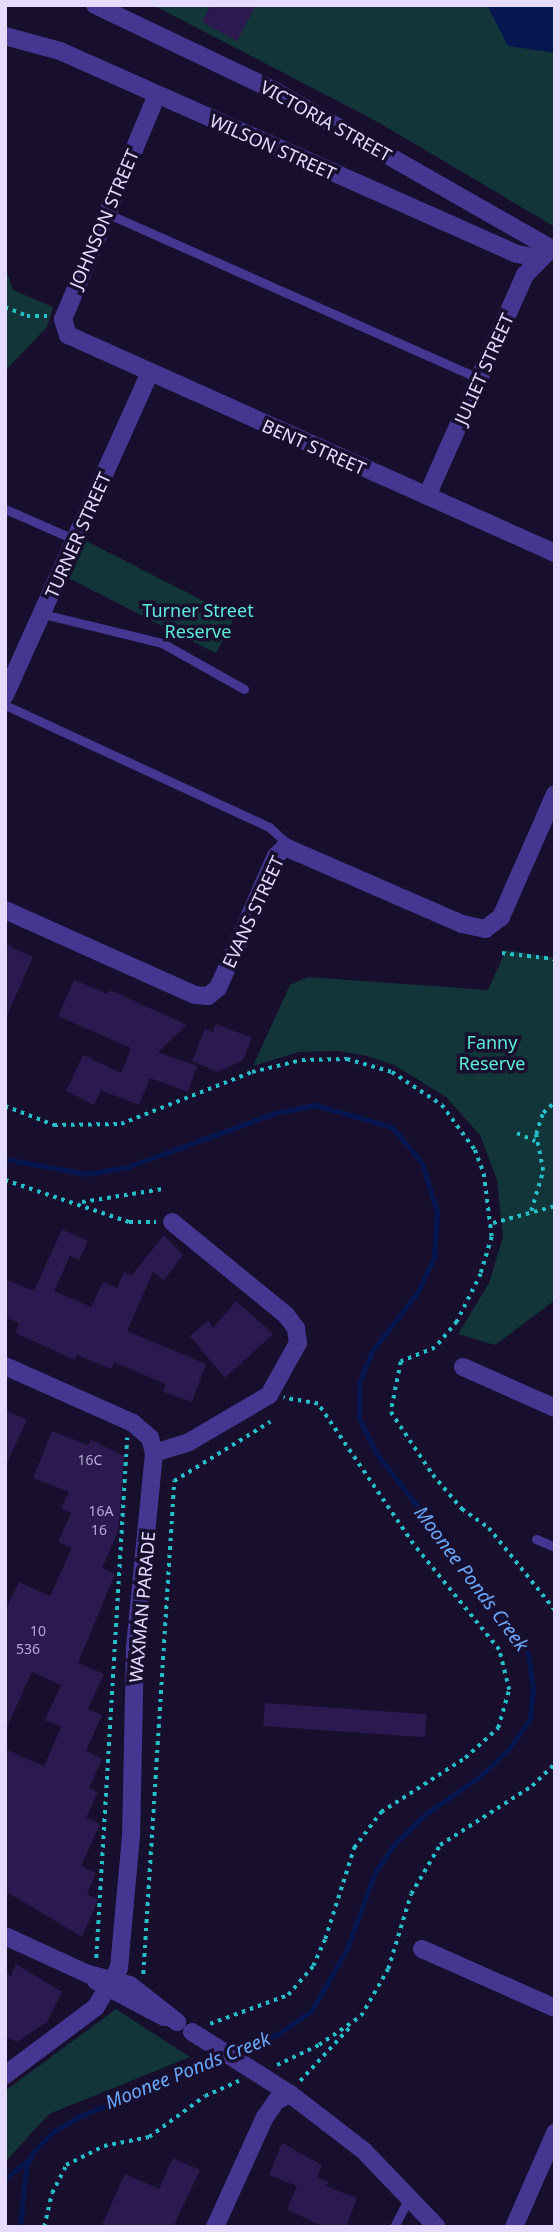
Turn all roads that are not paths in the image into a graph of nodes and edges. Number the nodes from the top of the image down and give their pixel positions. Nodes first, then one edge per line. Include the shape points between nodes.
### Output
1 (96, 5) edge
2 (5, 36) edge
3 (156, 96) junction
4 (106, 213) junction
5 (548, 253) edge
6 (74, 340) joint
7 (149, 375) junction
8 (479, 378) junction
9 (427, 496) junction
10 (5, 509) edge
11 (76, 540) junction
12 (555, 553) edge
13 (43, 614) junction
14 (244, 689) dead end
15 (5, 695) edge
16 (5, 705) edge
17 (555, 794) edge
18 (290, 847) junction
19 (5, 910) edge
20 (172, 1222) road end
21 (5, 1366) edge
22 (463, 1367) dead end
23 (555, 1408) edge
24 (154, 1453) junction
25 (536, 1539) dead end
26 (555, 1547) edge
27 (5, 1936) edge
28 (422, 1949) dead end
29 (115, 1980) junction
30 (555, 2008) edge
31 (5, 2075) edge
32 (290, 2094) junction
33 (555, 2133) edge
34 (409, 2198) junction
35 (215, 2227) edge
36 (394, 2227) edge
37 (436, 2227) edge
38 (514, 2227) edge

1 - 5 street, VICTORIA STREET via 275,91
2 - 3 street, WILSON STREET via 60,51
3 - 4 street, JOHNSON STREET
3 - 5 street, WILSON STREET via 517,254
4 - 6 street, JOHNSON STREET via 63,319
4 - 8 lane
5 - 8 street, JULIET STREET via 528,270
6 - 7 street, BENT STREET
7 - 9 street, BENT STREET
7 - 11 street, TURNER STREET
8 - 9 street, JULIET STREET
9 - 12 street, BENT STREET
10 - 11 lane
11 - 13 street, TURNER STREET
13 - 14 lane via 162,643
13 - 15 street, TURNER STREET
16 - 18 lane via 269,827
17 - 18 street, EVANS STREET via 501,917 485,929 462,924
18 - 19 street, EVANS STREET via 276,856 218,988 208,996 195,995
20 - 24 street via 296,1328 298,1343 272,1390 189,1442
21 - 24 street via 133,1423 150,1438
22 - 23 street
24 - 29 street, WAXMAN PARADE via 135,1648 131,1836
25 - 26 lane
27 - 29 street via 92,1966
28 - 30 street
29 - 31 street via 96,2007
29 - 32 street, bridge via 142,1992
32 - 34 street via 364,2151
32 - 35 street via 276,2101 265,2117
33 - 38 street
34 - 36 lane
34 - 37 street

